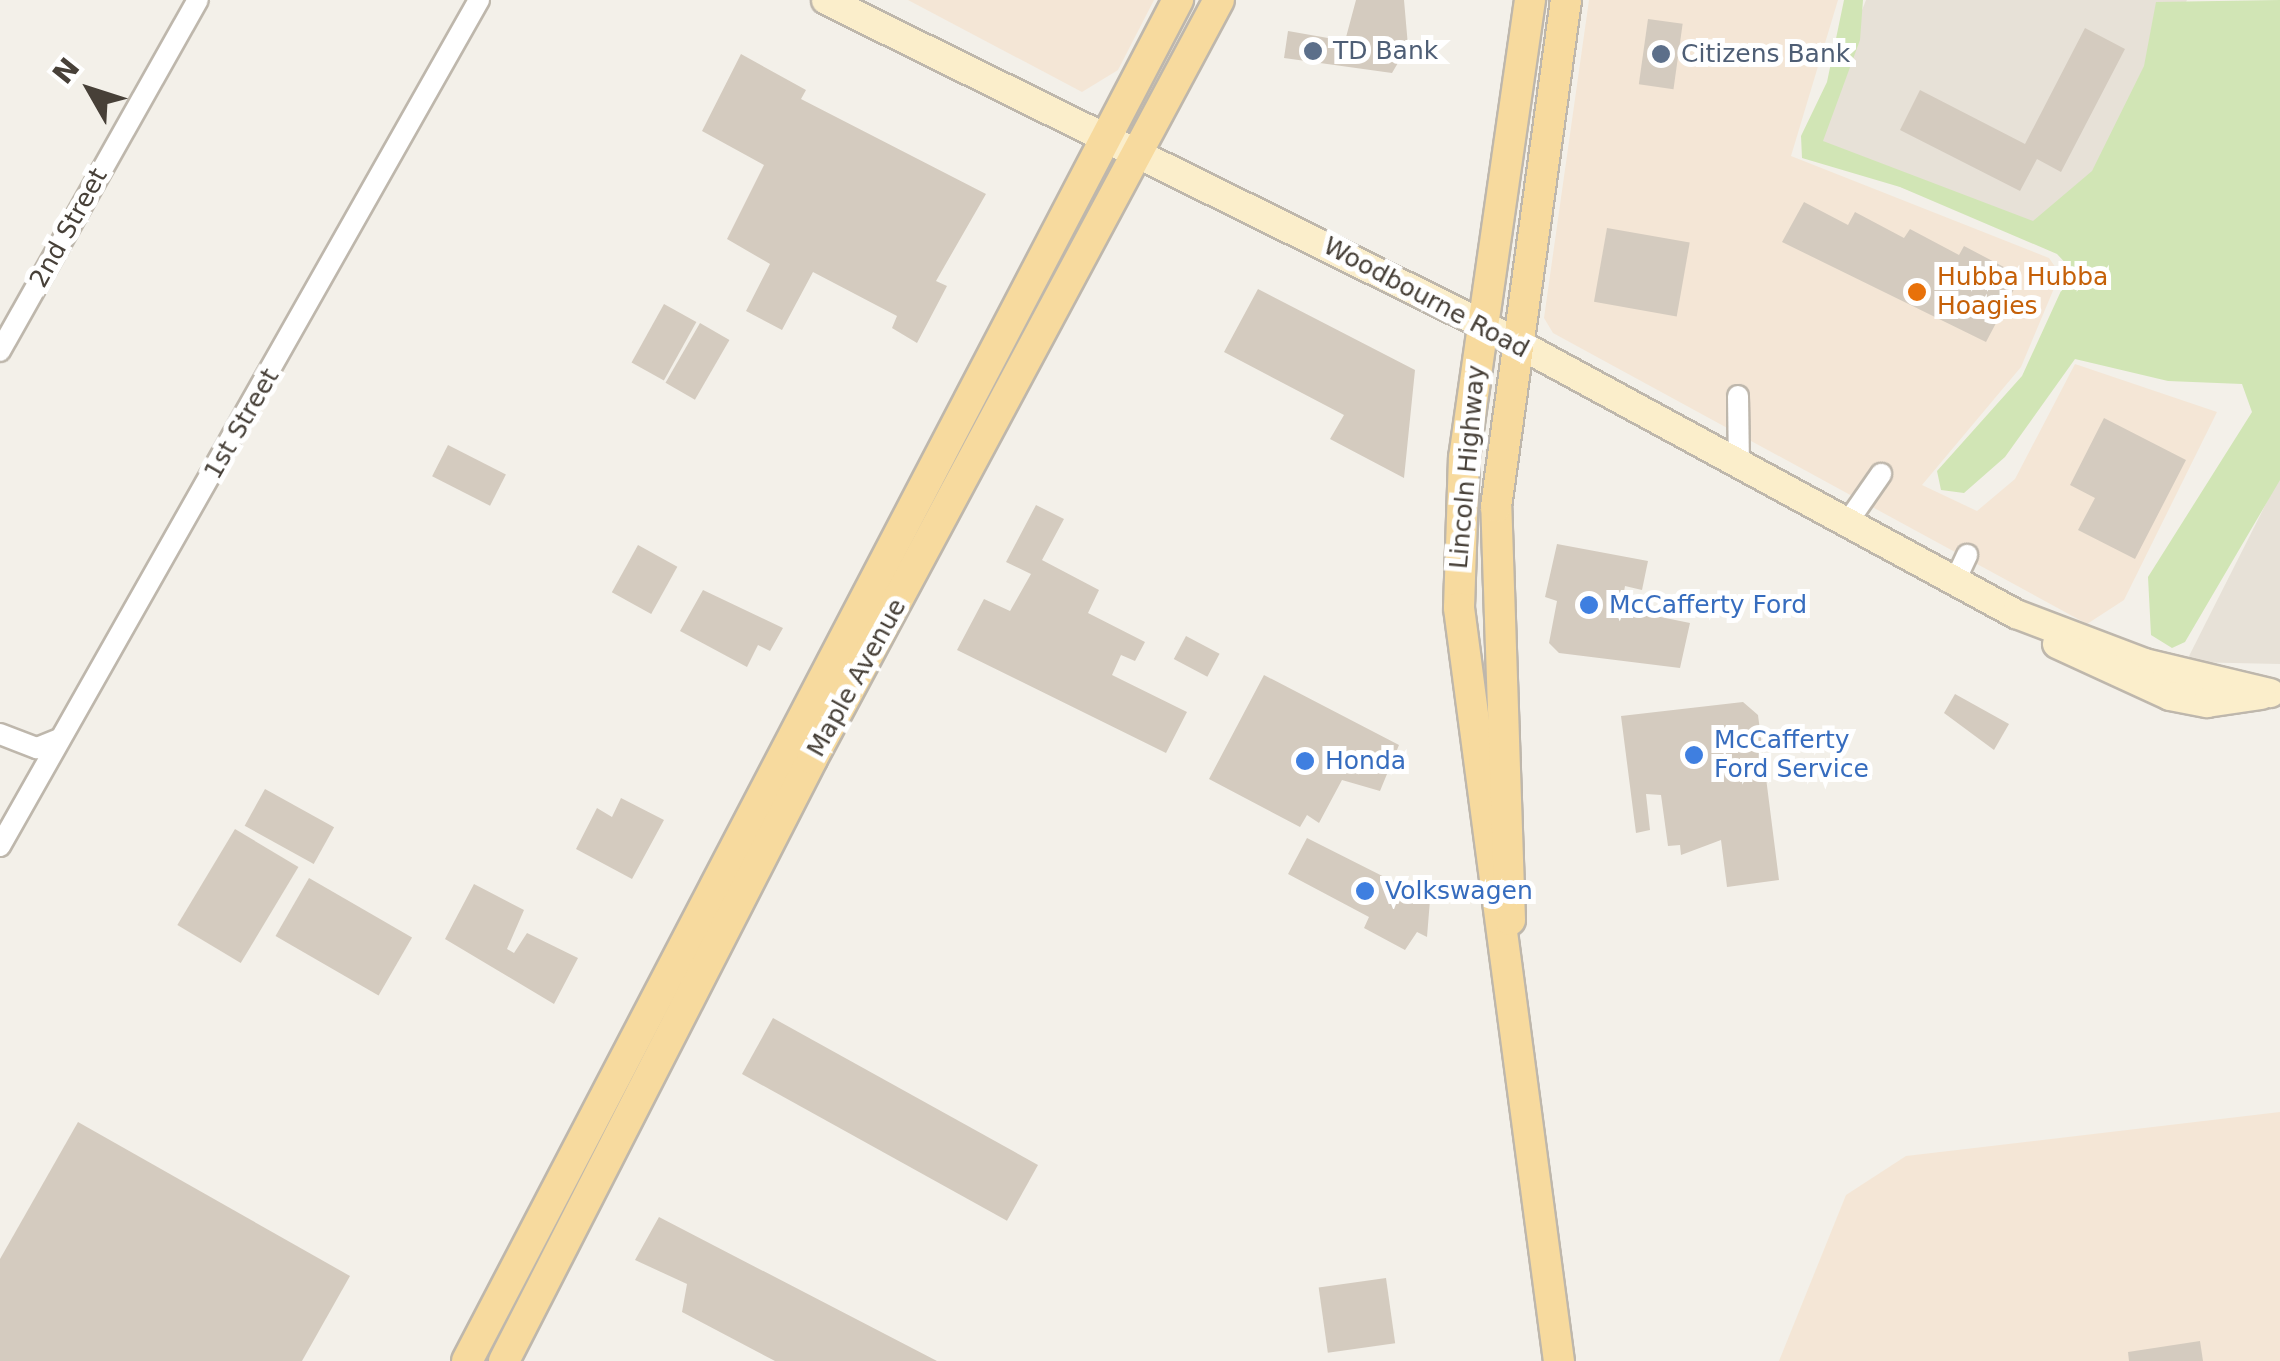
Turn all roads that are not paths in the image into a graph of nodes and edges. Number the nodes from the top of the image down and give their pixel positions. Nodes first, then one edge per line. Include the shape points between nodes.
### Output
1 (198, 0) edge
2 (479, 0) edge
3 (826, 0) edge
4 (1178, 0) edge
5 (1220, 0) edge
6 (1530, 0) edge
7 (1566, 0) edge
8 (1106, 137) junction
9 (1140, 152) junction
10 (1482, 324) junction
11 (1515, 344) junction
12 (0, 351) edge
13 (1738, 396) dead end
14 (1739, 465) junction
15 (1881, 474) dead end
16 (1847, 523) junction
17 (1967, 555) dead end
18 (1956, 582) junction
19 (2275, 693) edge
20 (0, 734) edge
21 (59, 739) junction
22 (0, 846) edge
23 (1509, 933) junction
24 (468, 1361) edge
25 (504, 1361) edge
26 (1559, 1361) edge

1 - 12 street, 2nd Street
2 - 21 street, 1st Street
3 - 8 main road, Woodbourne Road
4 - 8 main road, Maple Avenue
5 - 9 main road, Maple Avenue
6 - 10 main road, Lincoln Highway
7 - 11 main road, Lincoln Highway
8 - 9 main road, Woodbourne Road
8 - 24 main road, Maple Avenue
9 - 10 main road, Woodbourne Road
9 - 25 main road, Maple Avenue via 804,776
10 - 11 main road, Woodbourne Road
10 - 23 main road, Lincoln Highway via 1464,456 1459,608 1489,876
11 - 14 main road, Woodbourne Road
11 - 23 main road, Lincoln Highway via 1494,551 1515,872
13 - 14 street
14 - 16 main road, Woodbourne Road
15 - 16 street
16 - 18 main road, Woodbourne Road
17 - 18 street
18 - 19 main road, Woodbourne Road via 2070,654 2170,696 2207,703
20 - 21 street via 37,748
21 - 22 street, 1st Street
23 - 26 main road, Lincoln Highway

